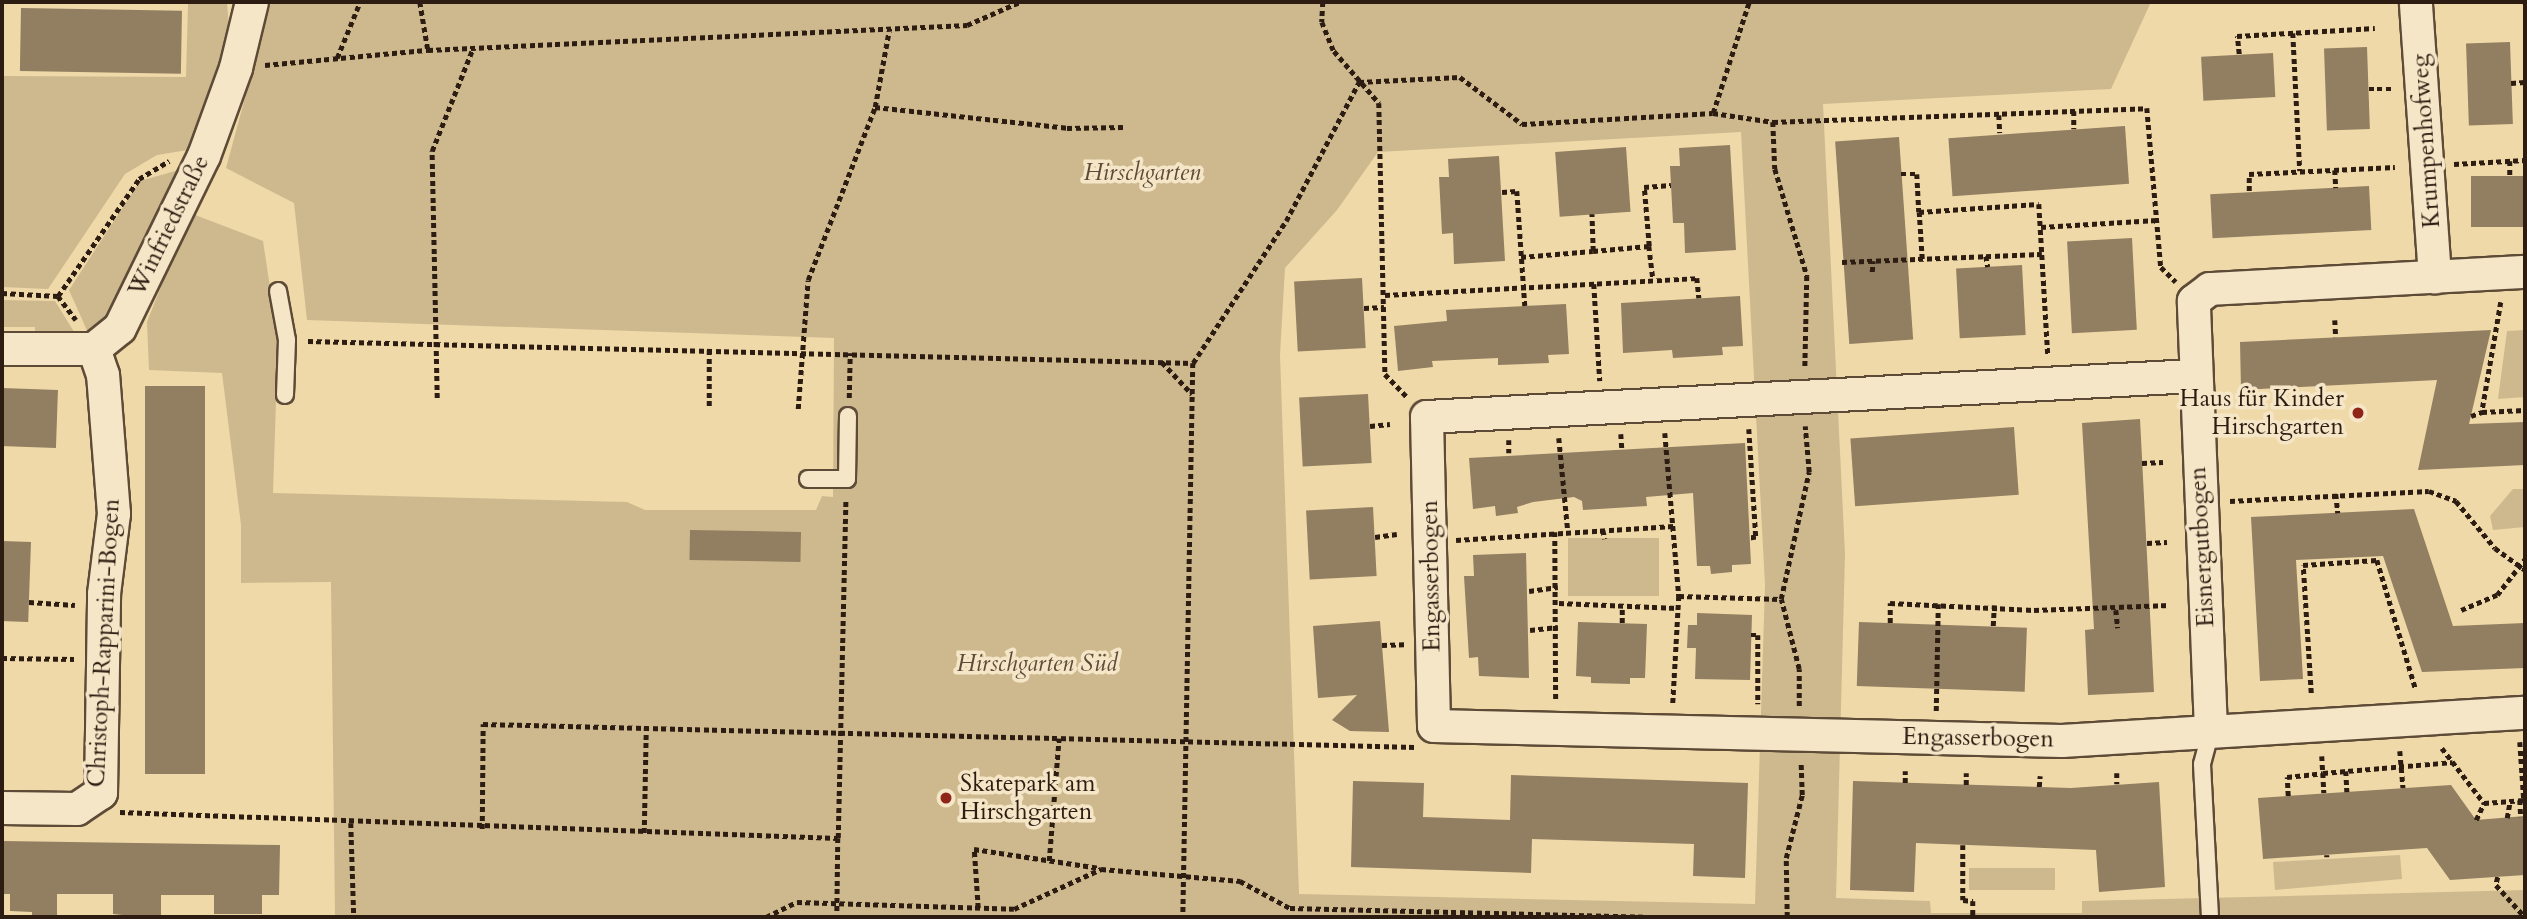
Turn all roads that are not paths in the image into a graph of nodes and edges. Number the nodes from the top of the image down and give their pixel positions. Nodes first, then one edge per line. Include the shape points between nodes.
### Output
1 (252, 2) edge
2 (2416, 5) dead end
3 (2513, 273) edge
4 (2435, 277) junction
5 (278, 291) dead end
6 (2, 349) edge
7 (93, 349) junction
8 (2194, 376) junction
9 (285, 395) dead end
10 (848, 416) road end
11 (808, 479) dead end
12 (2521, 713) edge
13 (2211, 730) junction
14 (2, 808) edge
15 (2210, 917) edge

1 - 7 street, Winfriedstraße via 236,68 204,156 120,328
2 - 4 street, Krumpenhofweg
3 - 4 street, Eisnergutbogen
4 - 8 street, Eisnergutbogen via 2210,289 2194,301
5 - 9 lane via 286,340
6 - 7 street
7 - 14 street, Christoph-Rapparini-Bogen via 103,375 114,514 103,659 103,782 92,803 77,809
8 - 13 street, Eisnergutbogen
8 - 13 street, Engasserbogen via 1427,417 1434,726 2062,741
10 - 11 lane via 846,479
12 - 13 street
13 - 15 lane via 2202,764

